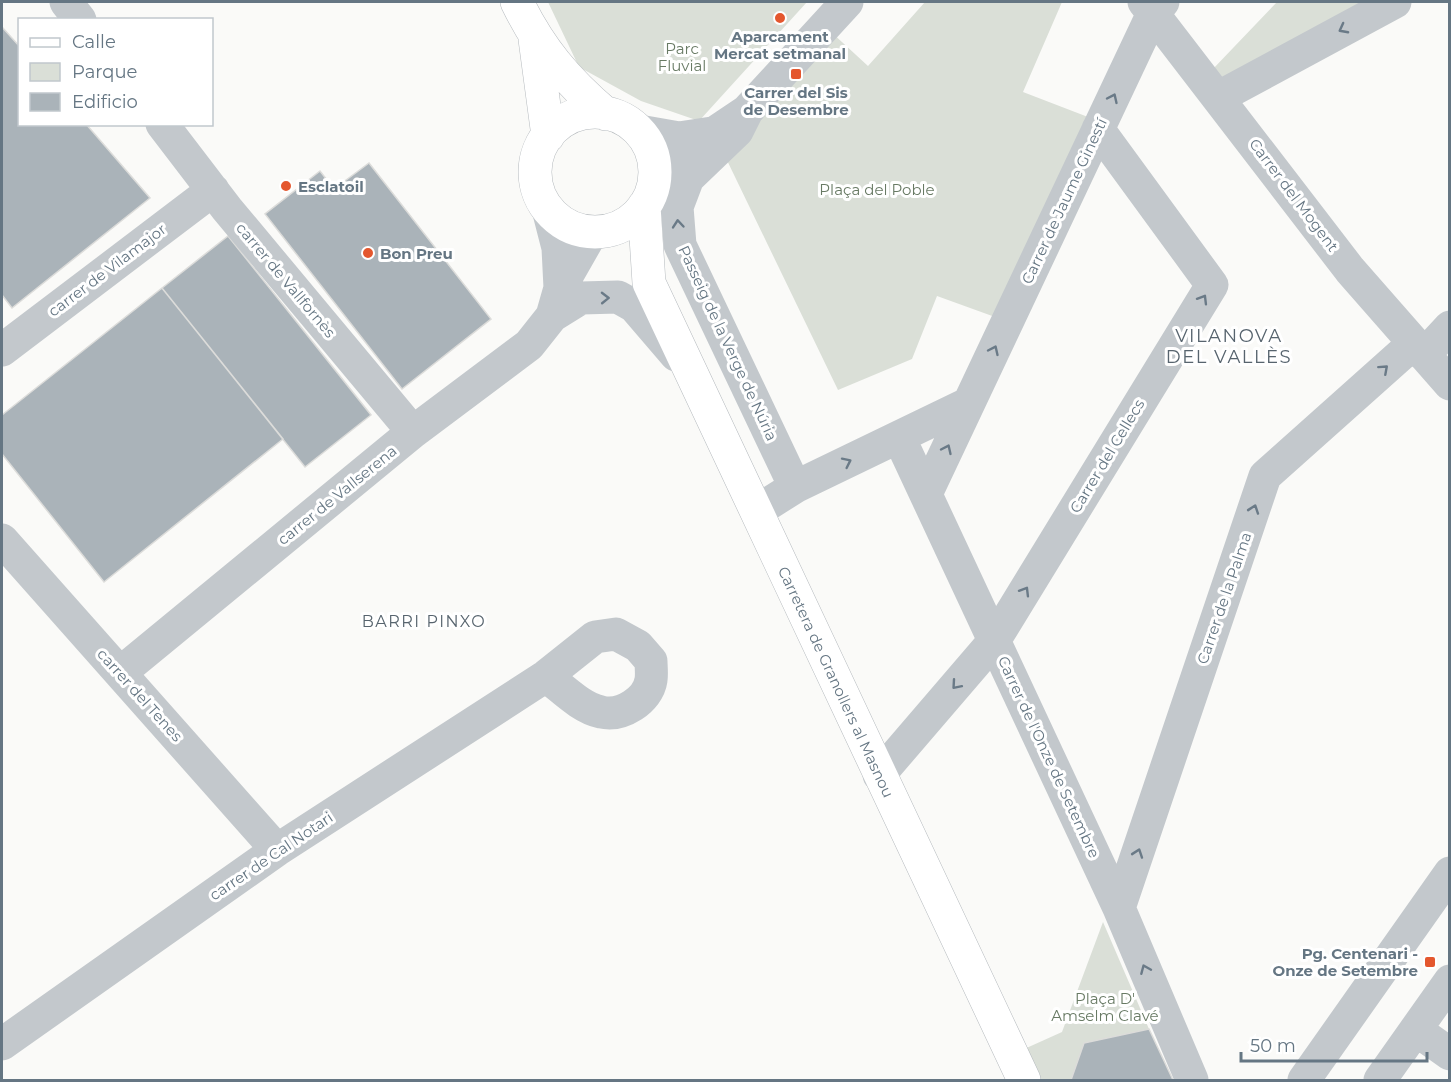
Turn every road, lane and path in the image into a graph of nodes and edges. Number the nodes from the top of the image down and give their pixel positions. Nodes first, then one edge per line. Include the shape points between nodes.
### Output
1 (66, 2) edge
2 (517, 2) edge
3 (847, 2) edge
4 (1395, 2) edge
5 (1154, 5) edge
6 (78, 18) edge
7 (534, 38) junction
8 (1219, 97) junction
9 (747, 111) junction
10 (606, 114) junction
11 (164, 126) edge
12 (1098, 129) junction
13 (639, 131) junction
14 (713, 132) junction
15 (548, 136) junction
16 (213, 190) junction
17 (649, 192) junction
18 (548, 209) junction
19 (592, 232) junction
20 (649, 283) junction
21 (556, 302) junction
22 (1449, 327) edge
23 (6, 337) edge
24 (1419, 349) junction
25 (691, 375) junction
26 (1449, 384) edge
27 (969, 403) junction
28 (413, 432) junction
29 (899, 437) junction
30 (795, 488) junction
31 (926, 494) junction
32 (757, 511) junction
33 (2, 540) edge
34 (994, 641) junction
35 (120, 673) junction
36 (546, 676) dead end
37 (879, 775) junction
38 (277, 850) junction
39 (1449, 873) edge
40 (1449, 895) edge
41 (1119, 908) junction
42 (1449, 981) edge
43 (1416, 1030) junction
44 (2, 1044) edge
45 (1449, 1054) edge
46 (1024, 1080) edge
47 (1192, 1080) edge
48 (1304, 1080) edge
49 (1327, 1080) edge
50 (1380, 1080) edge

1 - 6 street
2 - 7 main road
3 - 9 street
4 -> 8 street
5 - 8 street, Carrer del Mogent
12 -> 5 street, Carrer de Jaume Ginestí
7 - 10 main road via 581,93
7 - 15 main road
8 - 24 street, Carrer del Mogent via 1350,270
9 - 14 street
30 -> 9 street, Passeig de la Verge de Núria via 680,245 677,207 688,178 737,131
10 - 13 main road
10 - 15 main road via 593,112 573,117
11 - 16 street, carrer de Vallfornès
27 -> 12 street, Carrer de Jaume Ginestí
34 -> 12 street, Carrer del Cellecs via 1212,285
13 - 14 street via 679,138
13 - 17 main road via 653,158
14 - 17 street
15 - 18 main road via 538,152 535,172 538,192
16 - 23 street, carrer de Vilamajor
16 - 28 street, carrer de Vallfornès
17 - 19 main road via 621,226
17 - 20 main road, Carretera de Granollers al Masnou
18 - 19 main road via 563,223
18 - 21 street via 558,248
19 - 20 main road, Carretera de Granollers al Masnou
19 - 21 street, carrer de Vallserena
20 - 25 main road, Carretera de Granollers al Masnou
21 -> 25 street, carrer de Vallserena via 618,297 653,325
21 - 28 street, carrer de Vallserena via 529,345
22 - 24 street, Carrer de la Palma
24 - 26 street, Carrer del Mogent
41 -> 24 street, Carrer de la Palma via 1265,476
25 - 32 main road, Carretera de Granollers al Masnou
27 - 29 street
31 -> 27 street, Carrer de Jaume Ginestí
28 - 35 street, carrer de Vallserena
30 -> 29 street
29 - 31 street, Carrer de l'Onze de Setembre
30 - 32 street
31 - 34 street, Carrer de l'Onze de Setembre
32 - 37 main road, Carretera de Granollers al Masnou
33 - 35 street, carrer del Tenes
34 -> 37 street, Carrer del Cellecs
34 - 41 street, Carrer de l'Onze de Setembre
35 - 38 street, carrer del Tenes
36 - 38 street, carrer de Cal Notari
37 - 46 main road, Carretera de Granollers al Masnou
38 - 44 street, carrer de Cal Notari
39 - 48 street
40 - 49 street
47 -> 41 street, Carrer de l'Onze de Setembre
42 - 43 street
43 - 45 street
43 - 50 street

